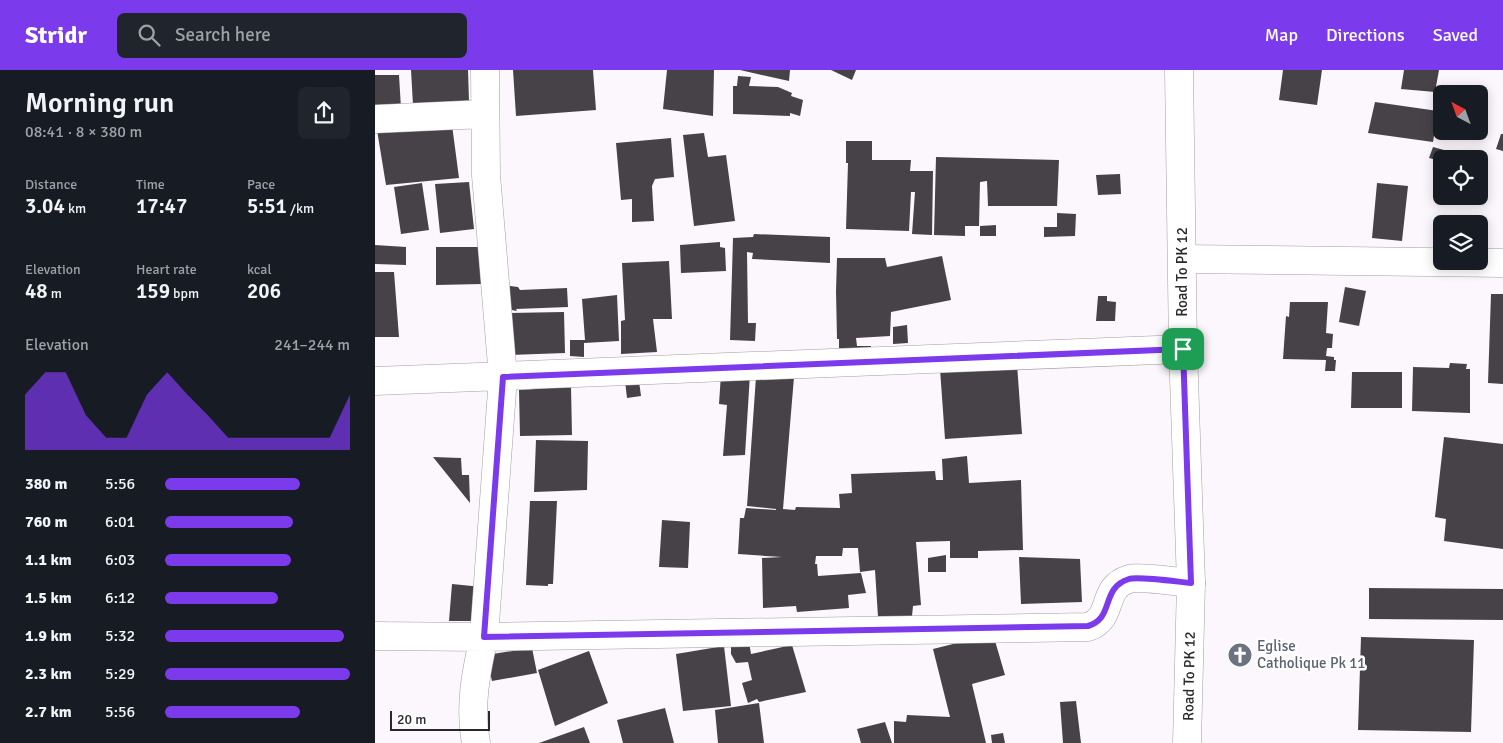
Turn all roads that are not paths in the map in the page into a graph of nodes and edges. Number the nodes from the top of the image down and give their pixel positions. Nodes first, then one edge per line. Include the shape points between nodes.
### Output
1 (485, 70) edge
2 (1179, 70) edge
3 (484, 114) junction
4 (375, 119) edge
5 (1183, 259) junction
6 (1503, 263) edge
7 (1183, 349) junction
8 (503, 377) junction
9 (375, 381) edge
10 (1191, 583) junction
11 (375, 636) edge
12 (484, 637) junction
13 (476, 743) edge
14 (1187, 743) edge

1 - 3 street
2 - 5 street, Road To PK 12
3 - 4 street
3 - 8 street
5 - 6 street
5 - 7 street, Road To PK 12
7 - 8 street
7 - 10 street, Road To PK 12
8 - 9 street
8 - 12 street
10 - 12 street via 1131,578 1112,590 1102,618 1088,626
10 - 14 street, Road To PK 12
11 - 12 street
12 - 13 street via 476,675 472,722

